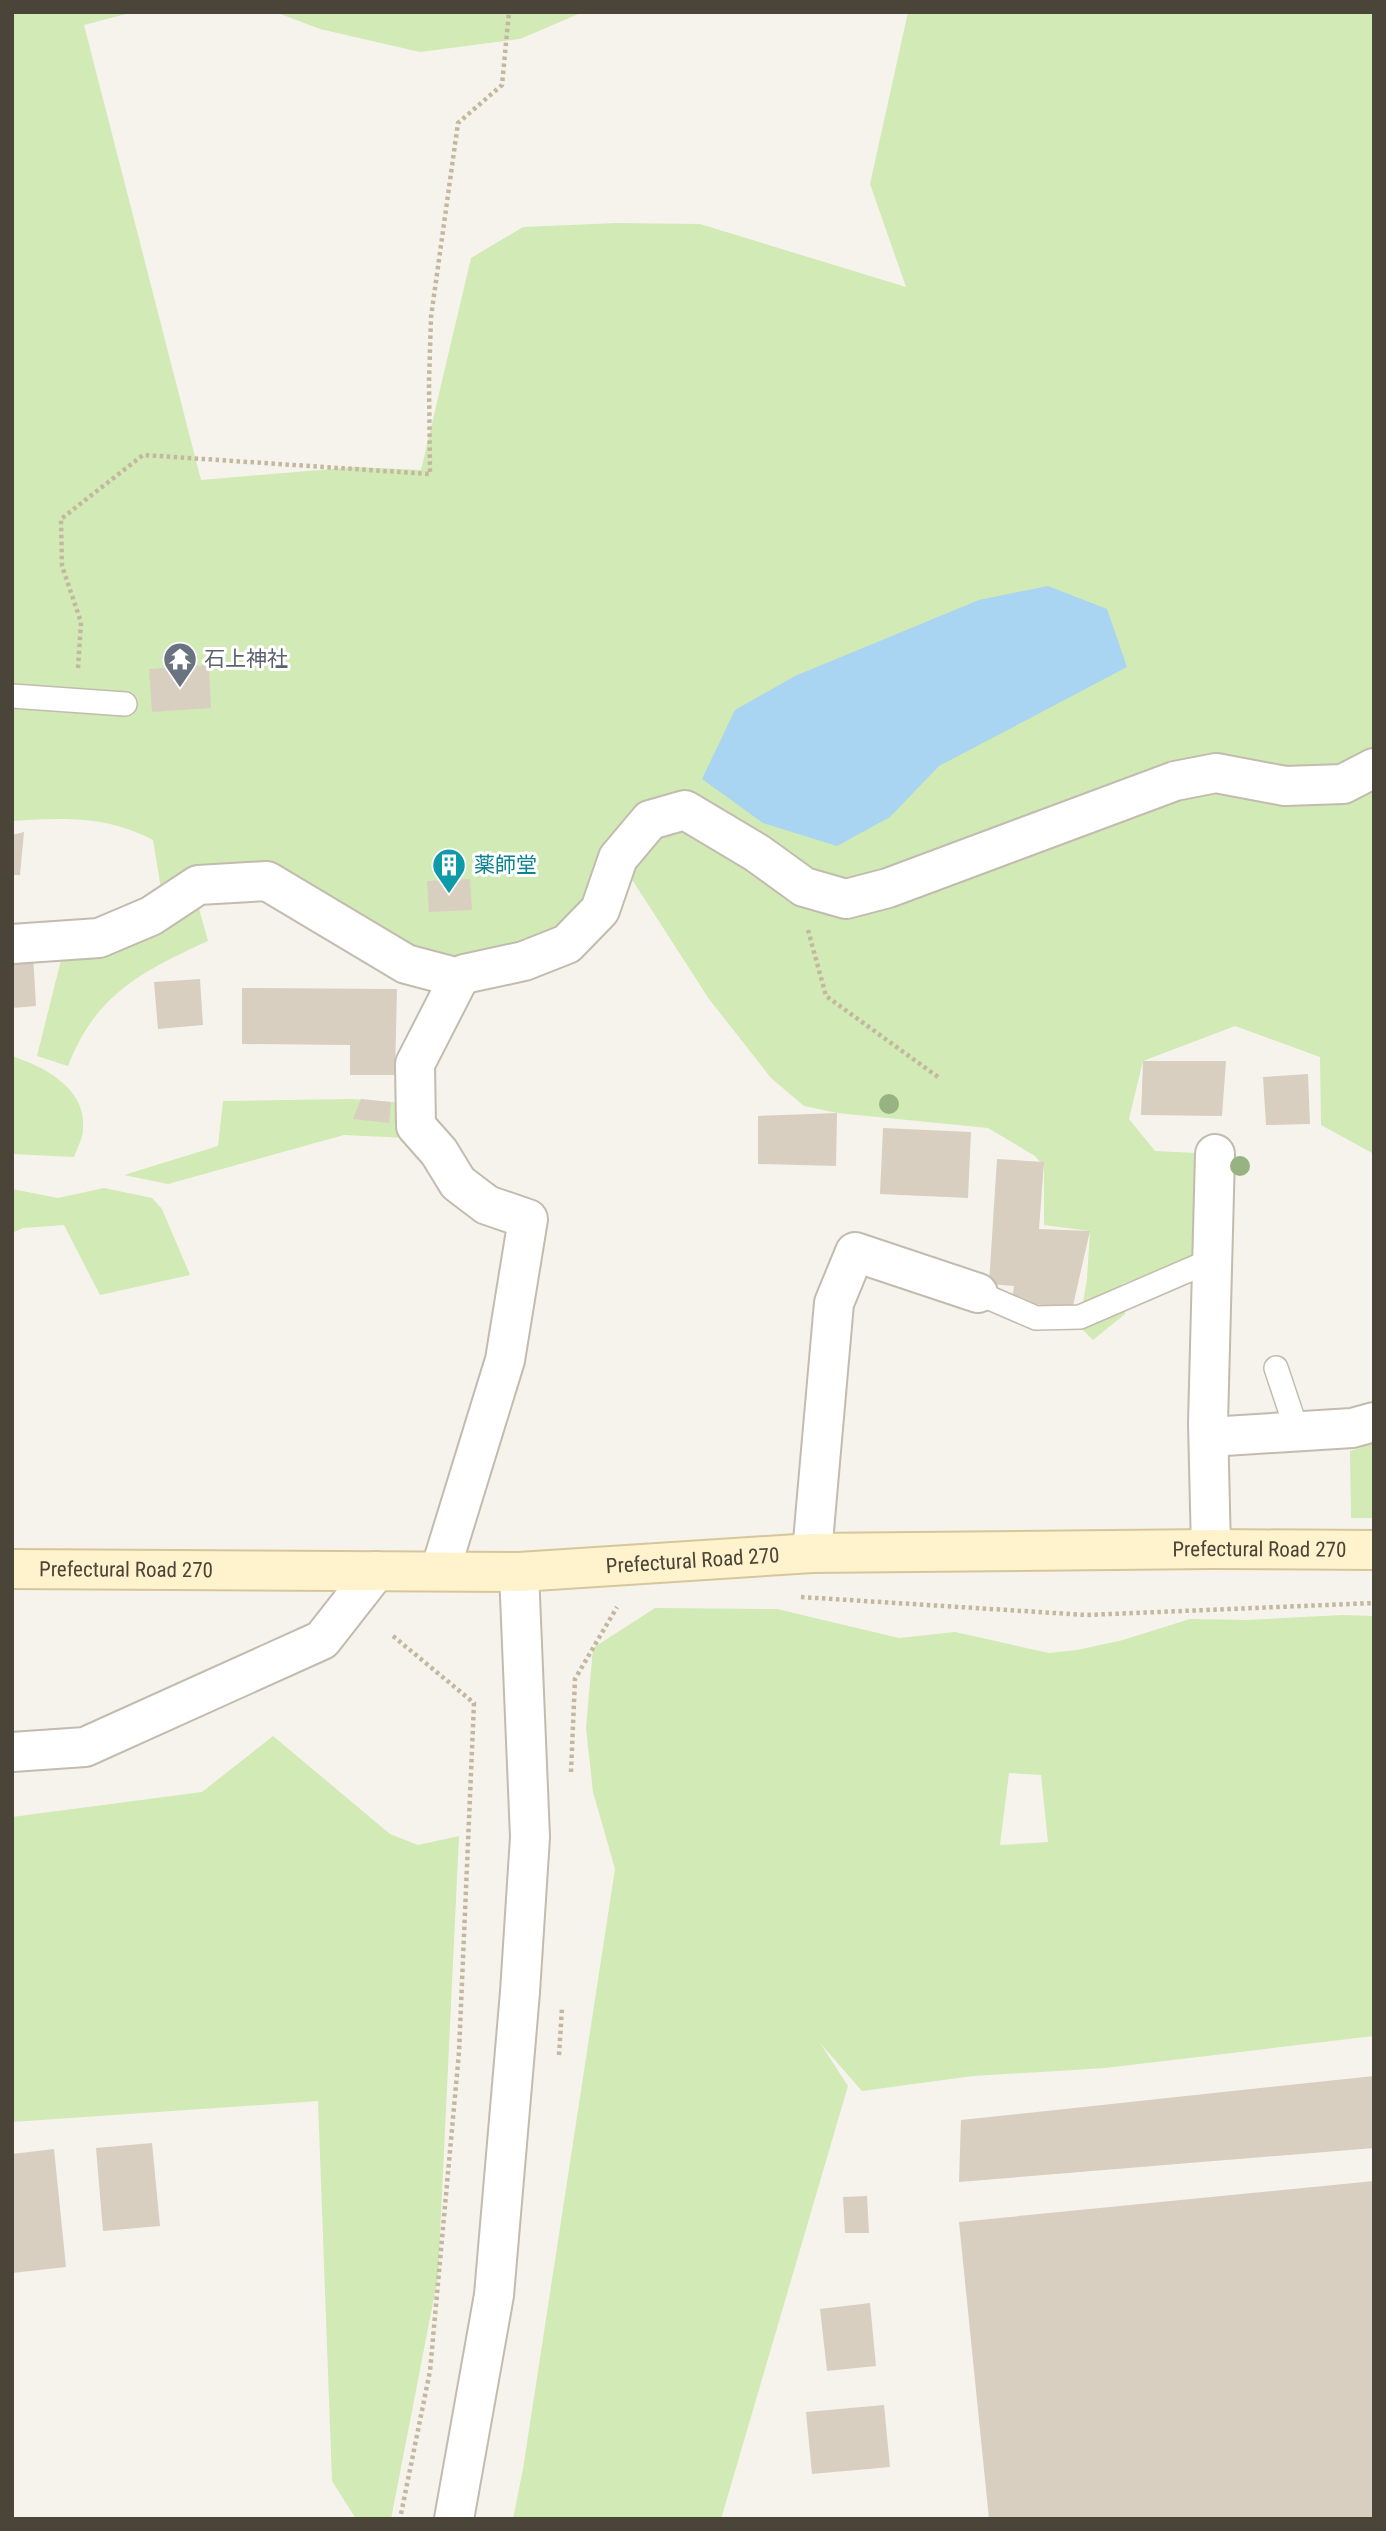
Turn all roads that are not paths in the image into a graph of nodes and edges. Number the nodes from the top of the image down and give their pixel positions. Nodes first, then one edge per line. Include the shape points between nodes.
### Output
1 (12, 696) edge
2 (125, 704) dead end
3 (1374, 768) edge
4 (12, 944) edge
5 (459, 978) junction
6 (1215, 1154) dead end
7 (1212, 1260) junction
8 (978, 1293) joint
9 (1276, 1368) dead end
10 (1374, 1422) edge
11 (1297, 1431) junction
12 (1209, 1437) junction
13 (1211, 1549) junction
14 (1374, 1550) edge
15 (812, 1553) junction
16 (12, 1569) edge
17 (376, 1572) junction
18 (440, 1572) junction
19 (519, 1572) junction
20 (12, 1752) edge
21 (454, 2519) edge

1 - 2 lane
3 - 5 street via 1343,784 1285,786 1216,773 1175,781 888,888 846,899 804,887 685,810 650,820 618,858 600,910 567,944
4 - 5 street via 99,938 151,916 198,885 267,881 406,964
5 - 18 street via 415,1064 416,1126 458,1183 487,1205 528,1219 505,1360
6 - 7 street
7 - 8 lane via 1080,1317 1036,1318
7 - 12 street
8 - 15 street via 855,1252 834,1303
9 - 11 lane
10 - 11 street
11 - 12 street
12 - 13 street
13 - 14 main road, Prefectural Road 270
13 - 15 main road, Prefectural Road 270
15 - 19 main road, Prefectural Road 270
16 - 17 main road, Prefectural Road 270
17 - 18 main road, Prefectural Road 270
17 - 20 street via 322,1640 85,1747
18 - 19 main road, Prefectural Road 270
19 - 21 street via 530,1838 520,1992 494,2295

